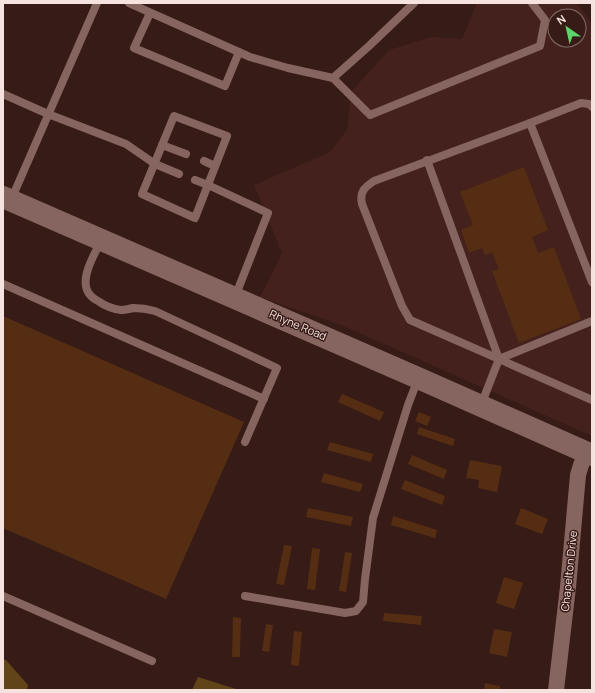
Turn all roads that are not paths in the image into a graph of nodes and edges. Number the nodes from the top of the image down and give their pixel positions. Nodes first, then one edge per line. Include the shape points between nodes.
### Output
1 (97, 3) edge
2 (129, 3) edge
3 (414, 3) edge
4 (532, 3) edge
5 (150, 12) junction
6 (239, 52) junction
7 (333, 78) junction
8 (3, 94) edge
9 (592, 107) edge
10 (48, 114) junction
11 (530, 123) junction
12 (162, 145) junction
13 (186, 154) dead end
14 (427, 160) junction
15 (204, 161) dead end
16 (155, 164) junction
17 (215, 166) junction
18 (178, 174) dead end
19 (195, 180) dead end
20 (208, 185) junction
21 (7, 198) edge
22 (102, 240) junction
23 (592, 282) edge
24 (3, 284) edge
25 (234, 298) junction
26 (592, 321) edge
27 (499, 359) junction
28 (418, 378) junction
29 (264, 399) junction
30 (592, 400) edge
31 (480, 406) junction
32 (246, 442) dead end
33 (589, 454) edge
34 (3, 596) edge
35 (245, 596) dead end
36 (152, 661) dead end
37 (556, 690) edge

1 - 10 lane
2 - 5 lane
3 - 7 lane
4 - 7 lane via 545,20 540,46 370,115
5 - 6 lane
5 - 6 lane via 134,48 225,86
6 - 7 lane via 288,68
8 - 10 lane
9 - 11 lane via 581,103
10 - 16 lane via 126,144
10 - 21 lane
11 - 14 lane
11 - 23 lane
12 - 13 lane
12 - 16 lane
12 - 17 lane via 174,116 227,136
14 - 27 lane
14 - 27 lane via 374,180 364,188 360,198 362,204 402,306 410,320
15 - 17 lane
16 - 18 lane
16 - 20 lane via 142,194 195,218
17 - 20 lane
19 - 20 lane
20 - 25 lane via 268,213
21 - 22 street, Rhyne Road
22 - 25 street, Rhyne Road
22 - 29 lane via 88,269 86,282 87,289 96,300 116,309 145,308 155,311 277,368
24 - 29 lane
25 - 28 street, Rhyne Road
26 - 27 lane
27 - 30 lane
27 - 31 lane
28 - 31 street, Rhyne Road
28 - 35 lane via 373,518 363,602 356,611 345,613
29 - 32 lane
31 - 33 street, Rhyne Road
33 - 37 street, Chapelton Drive via 580,464 578,475
34 - 36 lane

